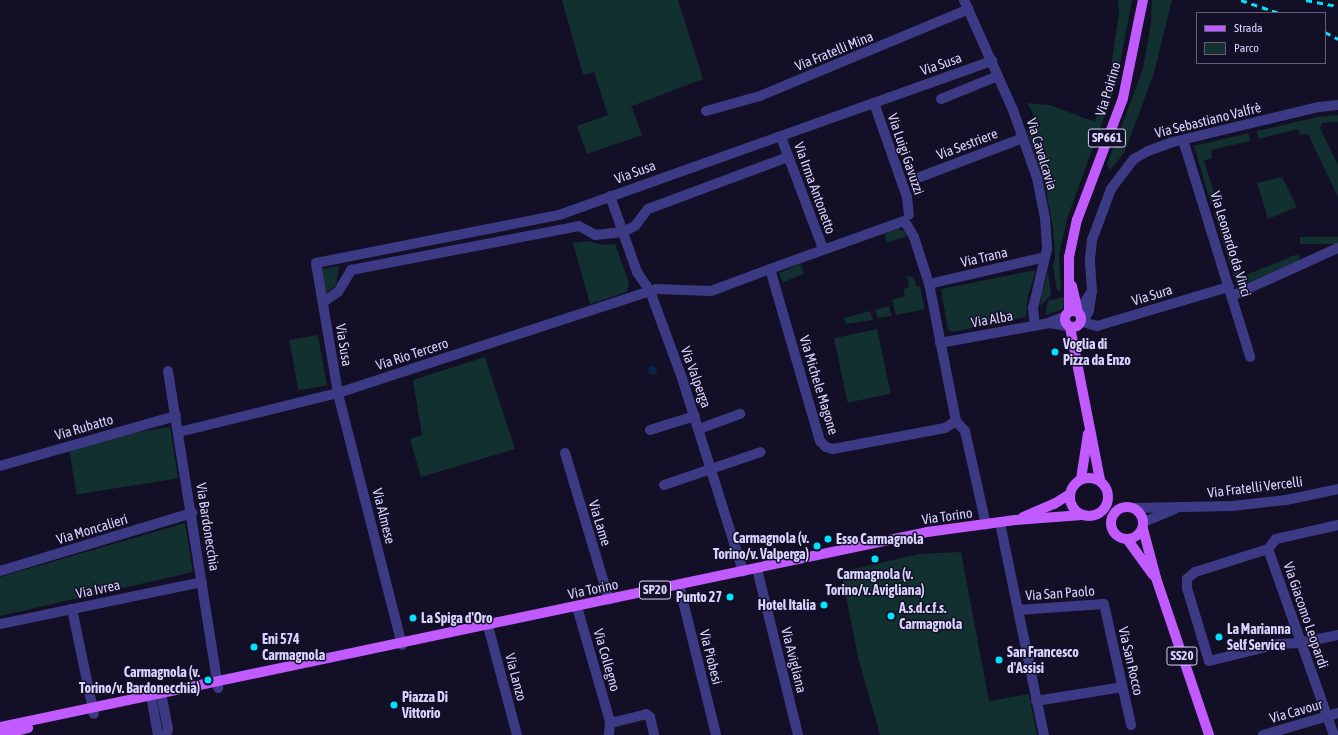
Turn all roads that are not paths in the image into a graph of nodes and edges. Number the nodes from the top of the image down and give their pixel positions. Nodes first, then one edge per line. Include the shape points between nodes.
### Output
1 (1143, 0) edge
2 (966, 4) edge
3 (992, 61) junction
4 (998, 76) junction
5 (941, 99) dead end
6 (874, 103) junction
7 (1338, 106) edge
8 (706, 111) dead end
9 (781, 137) junction
10 (1023, 138) junction
11 (1183, 140) junction
12 (788, 157) junction
13 (920, 177) dead end
14 (610, 196) junction
15 (908, 221) junction
16 (622, 232) junction
17 (1338, 248) edge
18 (823, 249) junction
19 (1046, 257) junction
20 (770, 269) junction
21 (929, 284) junction
22 (650, 291) junction
23 (1231, 291) junction
24 (323, 302) junction
25 (1073, 320) junction
26 (1035, 326) junction
27 (940, 343) junction
28 (1250, 357) dead end
29 (168, 371) dead end
30 (338, 393) junction
31 (740, 414) dead end
32 (176, 416) junction
33 (695, 416) junction
34 (956, 421) junction
35 (1088, 426) junction
36 (699, 429) junction
37 (650, 430) dead end
38 (179, 432) junction
39 (761, 452) dead end
40 (565, 453) dead end
41 (0, 466) edge
42 (713, 470) junction
43 (1081, 479) junction
44 (1100, 480) junction
45 (664, 485) dead end
46 (1338, 489) edge
47 (1070, 494) junction
48 (1109, 496) junction
49 (1124, 507) junction
50 (1135, 508) junction
51 (1174, 509) junction
52 (192, 513) junction
53 (1082, 515) junction
54 (1095, 515) junction
55 (1015, 520) junction
56 (1000, 523) junction
57 (986, 525) junction
58 (1143, 525) junction
59 (1338, 525) edge
60 (1111, 527) junction
61 (1127, 539) junction
62 (1268, 548) junction
63 (756, 569) junction
64 (0, 571) edge
65 (743, 572) junction
66 (1156, 578) junction
67 (202, 582) junction
68 (679, 585) junction
69 (609, 600) junction
70 (1104, 604) joint
71 (577, 607) junction
72 (72, 609) junction
73 (1018, 610) junction
74 (0, 624) edge
75 (488, 626) junction
76 (1338, 634) edge
77 (1300, 643) junction
78 (402, 645) junction
79 (218, 684) junction
80 (1122, 687) junction
81 (162, 696) junction
82 (151, 699) junction
83 (1036, 701) junction
84 (94, 711) junction
85 (1338, 713) edge
86 (1327, 716) junction
87 (610, 721) junction
88 (1130, 725) dead end
89 (0, 727) edge
90 (0, 735) edge
91 (158, 735) edge
92 (166, 735) edge
93 (518, 735) edge
94 (609, 735) edge
95 (654, 735) edge
96 (716, 735) edge
97 (798, 735) edge
98 (1044, 735) edge
99 (1209, 735) edge
100 (1263, 735) edge
101 (1334, 735) edge

1 - 25 main road, Via Poirino / SP661 via 1123,98 1077,220 1069,257
2 - 3 street, Via Cavalcavia
2 - 8 street, Via Fratelli Mina via 760,96
3 - 4 street, Via Cavalcavia
3 - 6 street, Via Susa
4 - 5 street
4 - 10 street, Via Cavalcavia
6 - 9 street, Via Susa
6 - 15 street, Via Luigi Gavuzzi via 907,197
7 - 11 street, Via Sebastiano Valfrè via 1319,107
9 - 12 street, Via Irma Antonetto
9 - 14 street, Via Susa
10 - 13 street, Via Sestriere
10 - 19 street, Via Cavalcavia via 1037,178 1045,218
11 - 23 street, Via Leonardo da Vinci
11 - 25 street, Via Sebastiano Valfrè via 1156,147 1141,155 1126,167 1116,181 1103,207 1090,250 1092,291
12 - 16 street via 648,209 635,226
12 - 18 street, Via Irma Antonetto
14 - 16 street, Via Valperga
14 - 24 street, Via Susa via 559,215 316,263
15 - 18 street
15 - 21 street
16 - 22 street, Via Valperga via 637,272
16 - 24 street via 595,236 579,226 350,270 338,292
17 - 23 street, Via Sura
18 - 20 street
19 - 21 street, Via Trana
19 - 26 street, Via Cavalcavia via 1033,308
20 - 22 street via 711,291
20 - 34 street, Via Michele Magone via 820,441 826,447 833,449 945,428
21 - 27 street
22 - 30 street, Via Rio Tercero
22 - 33 street, Via Valperga
23 - 25 street, Via Sura via 1103,325
23 - 28 street, Via Leonardo da Vinci
24 - 30 street, Via Susa
25 - 26 street, Via Alba
25 - 35 main road, Via Poirino / SP661
26 - 27 street, Via Alba
27 - 34 street
29 - 32 street, Via Bardonecchia
30 - 38 street, Via Rio Tercero
30 - 78 street, Via Almese
31 - 36 street
32 - 38 street, Via Bardonecchia
32 - 41 street, Via Rubatto
33 - 36 street, Via Valperga
33 - 37 street
34 - 57 street via 964,431
35 - 43 main road, Via Poirino
35 - 44 main road, Via Poirino
36 - 42 street, Via Valperga
38 - 52 street, Via Bardonecchia
39 - 42 street
40 - 69 street, Via Lame
42 - 45 street
42 - 65 street, Via Valperga
43 - 44 main road
43 - 47 main road via 1076,482
44 - 48 main road via 1108,490
46 - 51 street, Via Fratelli Vercelli via 1286,500
47 - 53 main road via 1072,506
47 - 55 main road, Via Torino via 1054,504
48 - 49 main road
48 - 54 main road via 1105,508
49 - 50 main road
49 - 60 main road via 1115,512
50 - 51 street, Via Fratelli Vercelli
50 - 58 main road
51 - 58 street, Via Fratelli Vercelli
52 - 64 street, Via Moncalieri
52 - 67 street, Via Bardonecchia
53 - 54 main road
53 - 55 main road, Via Torino
54 - 60 main road
55 - 56 main road, Via Torino / SP20
56 - 57 main road, Via Torino / SP20
56 - 73 street
57 - 63 main road, Via Torino / SP20 via 928,532
58 - 61 main road via 1137,537
58 - 66 main road, SS20
59 - 62 street via 1276,539
60 - 61 main road via 1117,536
61 - 66 main road, SS20
62 - 77 street, Via Giacomo Leopardi
62 - 77 street via 1195,572 1187,579 1187,588 1209,661 1279,644
63 - 65 main road, Via Torino / SP20
63 - 97 street, Via Avigliana
65 - 68 main road, Via Torino / SP20
66 - 99 main road, SS20
67 - 72 street, Via Ivrea
67 - 79 street, Via Bardonecchia
68 - 69 main road, Via Torino / SP20
68 - 96 street, Via Piobesi
69 - 71 main road, Via Torino / SP20
70 - 73 street, Via San Paolo
70 - 80 street, Via San Rocco
71 - 75 main road, Via Torino / SP20
71 - 87 street, Via Collegno
72 - 74 street, Via Ivrea
72 - 84 street
73 - 83 street
75 - 78 main road, Via Torino / SP20
75 - 93 street, Via Lanzo
76 - 77 street
77 - 86 street, Via Giacomo Leopardi
78 - 79 main road, Via Torino / SP20
79 - 81 main road, Via Torino
80 - 83 street
80 - 88 street, Via San Rocco
81 - 82 main road, Via Torino
81 - 92 street via 168,729
82 - 84 main road, Via Torino
82 - 91 street
83 - 98 street
84 - 89 main road
84 - 90 main road
85 - 86 street, Via Cavour
86 - 100 street, Via Cavour
86 - 101 street, Via Giacomo Leopardi
87 - 94 street
87 - 95 street via 646,714 650,717

